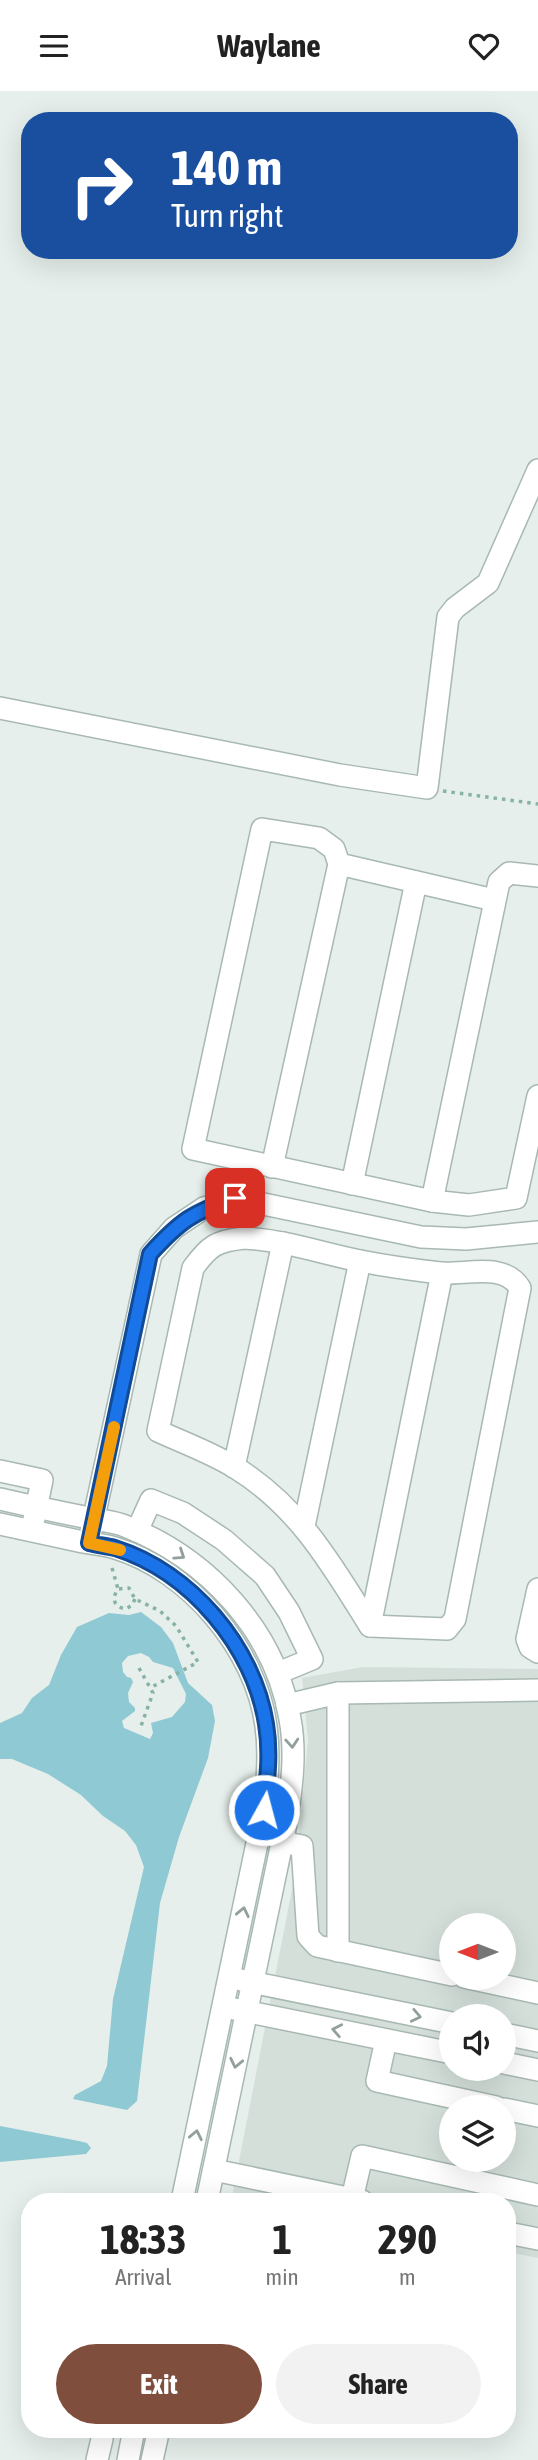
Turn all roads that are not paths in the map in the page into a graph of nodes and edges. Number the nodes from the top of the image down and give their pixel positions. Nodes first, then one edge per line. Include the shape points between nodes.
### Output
1 (538, 470) edge
2 (0, 708) edge
3 (339, 864) junction
4 (538, 876) edge
5 (416, 881) junction
6 (494, 900) junction
7 (538, 1096) edge
8 (272, 1167) junction
9 (352, 1184) junction
10 (393, 1194) junction
11 (432, 1201) junction
12 (327, 1216) junction
13 (384, 1229) junction
14 (538, 1232) edge
15 (283, 1243) junction
16 (319, 1251) junction
17 (360, 1261) junction
18 (442, 1273) junction
19 (234, 1467) junction
20 (0, 1471) edge
21 (0, 1499) edge
22 (36, 1507) junction
23 (94, 1519) junction
24 (0, 1524) edge
25 (304, 1526) junction
26 (32, 1531) junction
27 (137, 1531) junction
28 (89, 1543) junction
29 (538, 1590) edge
30 (370, 1626) junction
31 (538, 1652) edge
32 (278, 1673) junction
33 (538, 1690) edge
34 (338, 1693) junction
35 (287, 1705) junction
36 (282, 1842) junction
37 (338, 1951) junction
38 (439, 1972) edge
39 (229, 1977) junction
40 (254, 1982) junction
41 (516, 1988) edge
42 (538, 1993) edge
43 (222, 2007) junction
44 (247, 2012) junction
45 (439, 2020) edge
46 (516, 2036) edge
47 (386, 2040) junction
48 (538, 2041) edge
49 (439, 2050) edge
50 (516, 2065) edge
51 (538, 2070) edge
52 (441, 2095) edge
53 (516, 2111) edge
54 (538, 2116) edge
55 (214, 2170) junction
56 (184, 2193) edge
57 (209, 2193) edge
58 (324, 2193) edge
59 (358, 2193) edge
60 (538, 2195) edge
61 (516, 2234) edge
62 (538, 2239) edge
63 (132, 2438) edge
64 (157, 2438) edge
65 (128, 2460) edge
66 (152, 2460) edge

1 - 2 street via 488,583 448,617 427,788
3 - 5 street
3 - 8 street
3 - 8 street via 334,849 319,838 262,829 193,1149
4 - 6 street via 509,873 499,881
5 - 6 street
5 - 9 street
6 - 11 street
7 - 11 street via 516,1198 469,1205
8 - 9 street
9 - 10 street
10 - 11 street
10 - 13 street
12 - 13 street
12 - 16 street
12 - 23 street via 235,1198 204,1208 174,1228 150,1254
13 - 14 street via 466,1239
15 - 16 street
15 - 19 street
15 - 19 street via 244,1238 223,1241 207,1249 190,1281 158,1431
16 - 17 street
17 - 18 street
17 - 25 street
18 - 30 street
18 - 30 street via 499,1272 514,1278 520,1288 455,1619 447,1629
19 - 25 street via 268,1491
20 - 22 street via 42,1480
21 - 22 street
22 - 23 street
22 - 26 street
23 - 27 street
23 - 28 street
24 - 26 street
25 - 30 street
26 - 28 street
27 -> 32 street via 201,1569 229,1597 256,1630
27 - 32 street via 150,1500 183,1513 224,1540 265,1576 312,1659
39 -> 28 street via 269,1765 256,1682 236,1643 185,1588 152,1565 115,1548
29 - 31 street via 527,1639
32 - 35 street
33 - 34 street
34 - 35 street
34 - 37 street
35 -> 36 street via 294,1766
36 - 37 street via 302,1846 307,1936 317,1946
36 - 40 street
37 - 38 street
39 - 40 street
39 - 43 street
40 - 44 street
40 -> 45 street
41 - 42 street
43 - 44 street
56 -> 43 street
47 -> 44 street
44 -> 55 street
46 - 48 street
47 - 49 street
47 - 52 street via 377,2081
50 - 51 street
53 - 54 street
55 - 57 street
55 - 58 street
59 - 60 street via 362,2156
61 - 62 street
63 - 65 street
64 - 66 street

